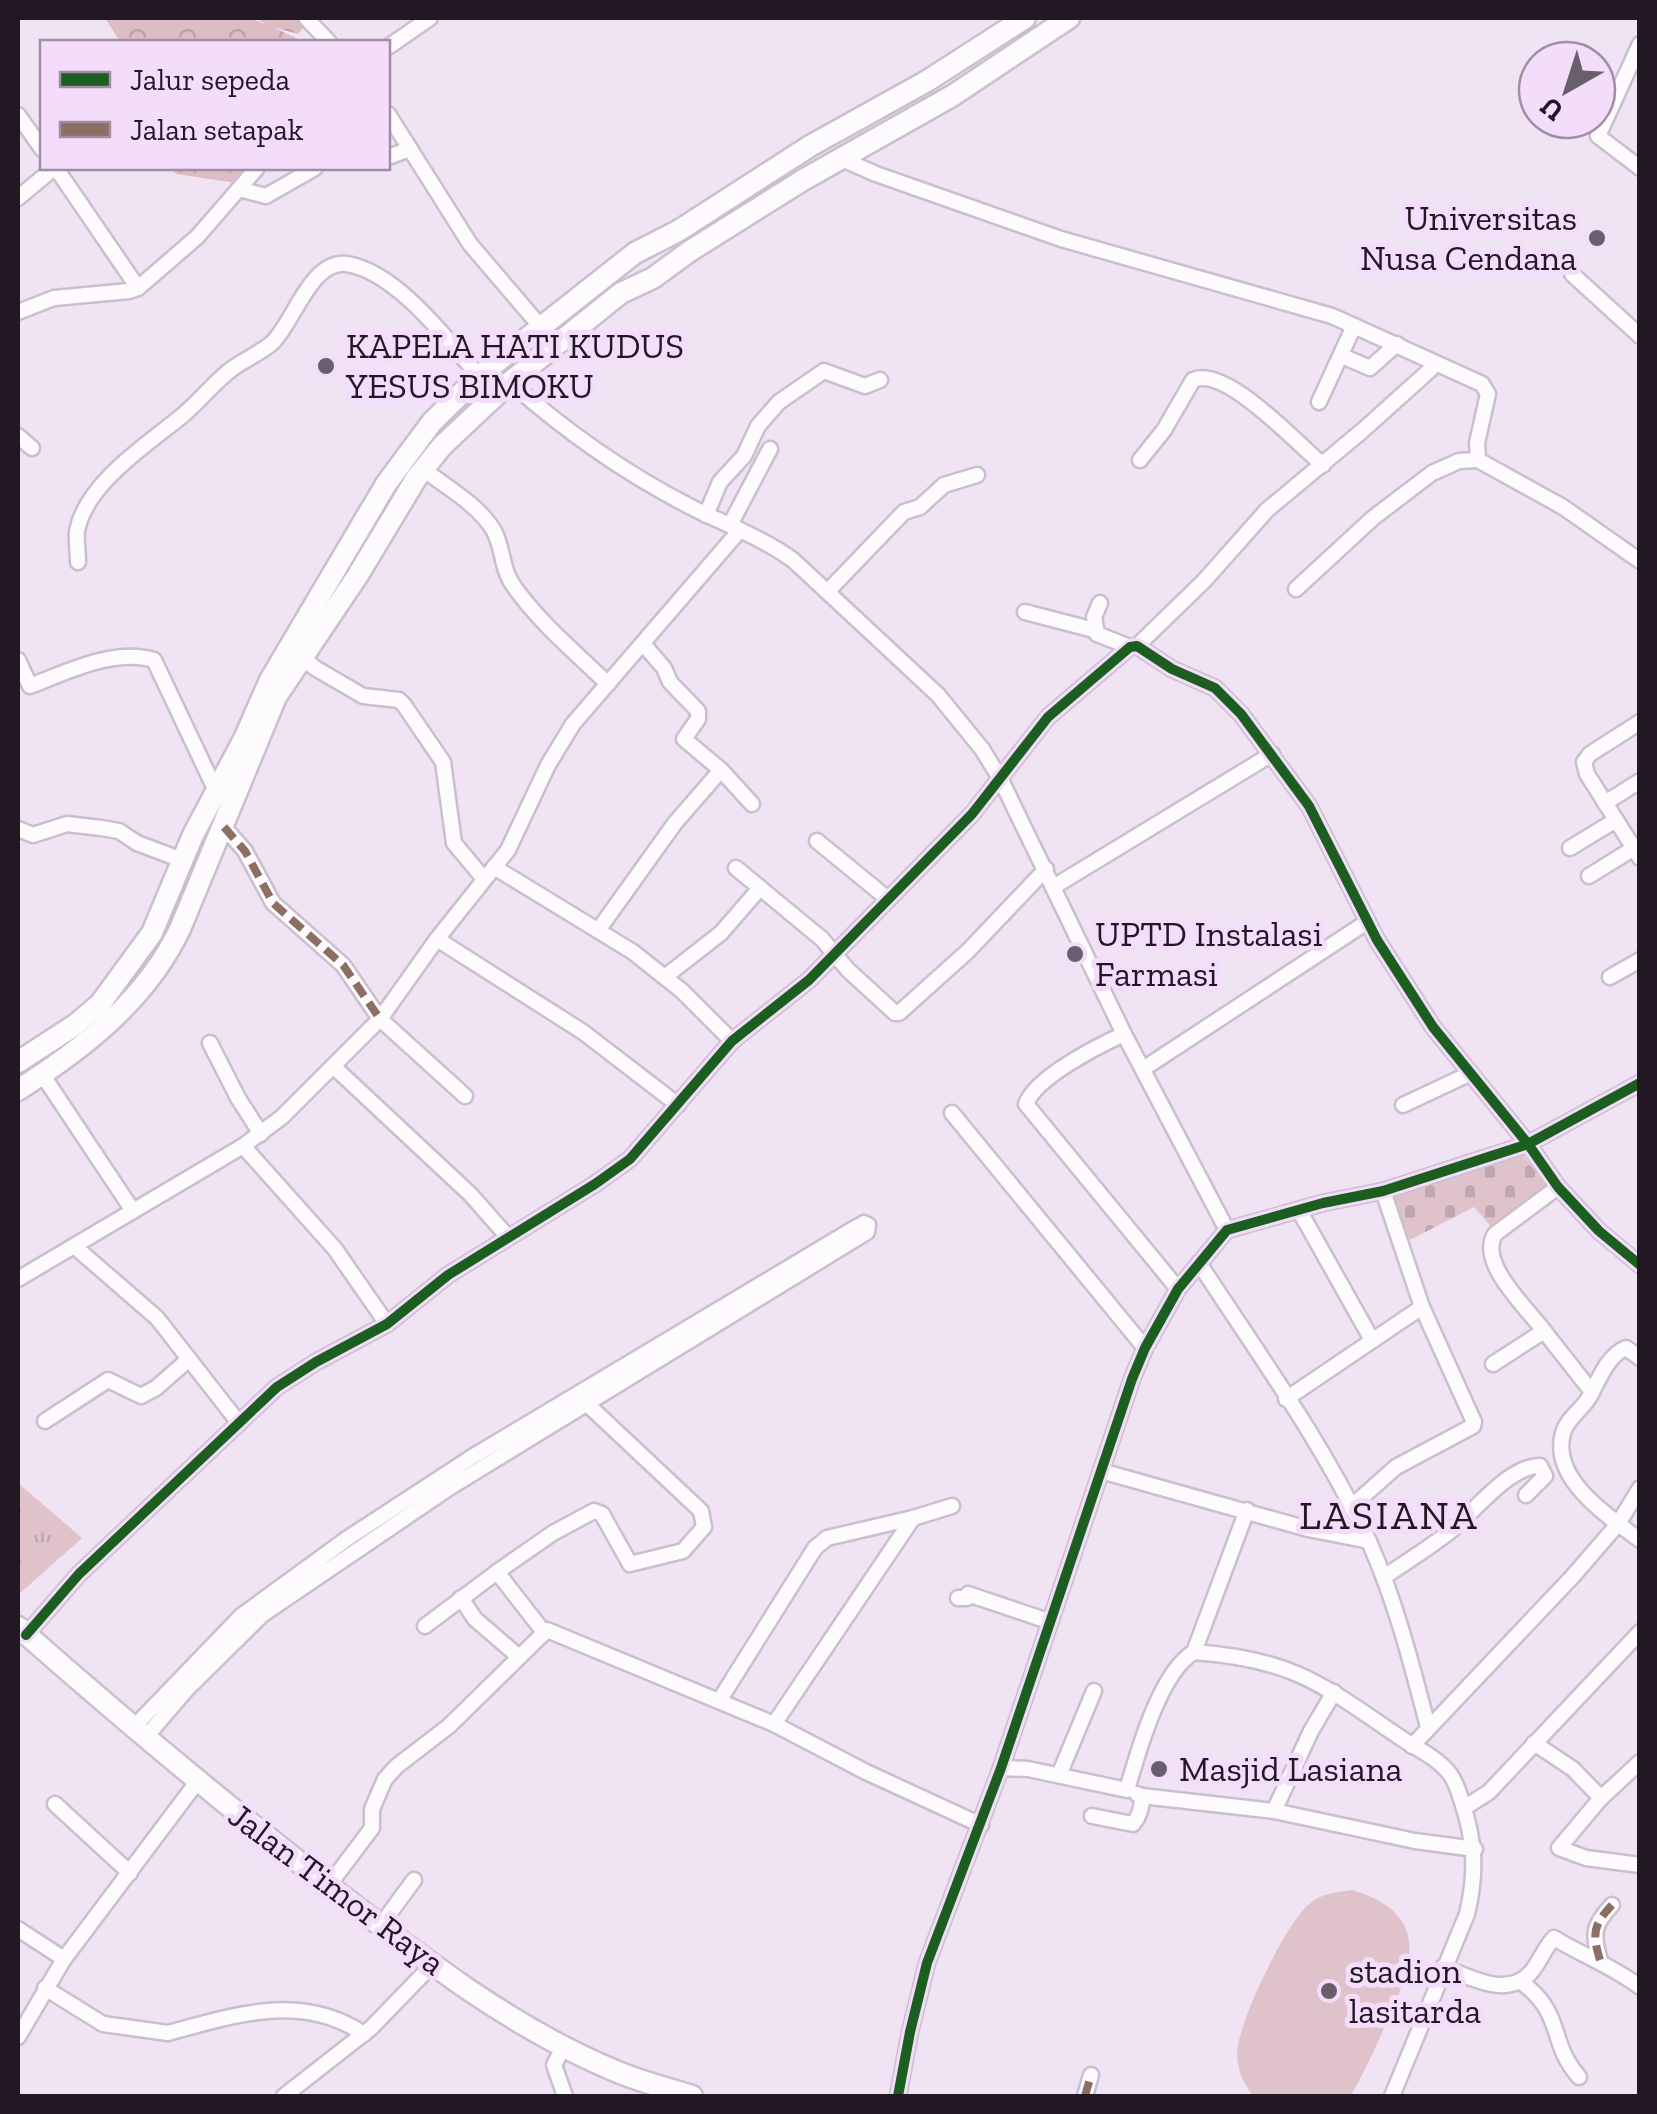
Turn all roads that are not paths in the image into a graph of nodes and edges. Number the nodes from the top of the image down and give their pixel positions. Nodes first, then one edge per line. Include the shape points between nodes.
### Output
1 (306, 18) edge
2 (430, 18) edge
3 (1024, 18) edge
4 (1069, 18) edge
5 (328, 40) edge
6 (1640, 44) edge
7 (390, 46) edge
8 (18, 115) edge
9 (390, 117) edge
10 (40, 146) edge
11 (410, 150) junction
12 (390, 156) edge
13 (842, 159) junction
14 (781, 164) junction
15 (1640, 168) edge
16 (53, 170) edge
17 (56, 170) edge
18 (255, 170) edge
19 (312, 170) edge
20 (793, 186) junction
21 (238, 189) junction
22 (18, 198) edge
23 (1572, 274) dead end
24 (138, 288) junction
25 (18, 312) edge
26 (540, 326) junction
27 (1354, 326) junction
28 (1640, 336) edge
29 (1397, 344) junction
30 (1342, 356) junction
31 (1433, 362) junction
32 (479, 376) junction
33 (880, 380) dead end
34 (510, 382) junction
35 (1318, 402) dead end
36 (18, 436) edge
37 (32, 448) dead end
38 (770, 449) dead end
39 (1140, 460) dead end
40 (1478, 460) junction
41 (1323, 465) junction
42 (423, 469) junction
43 (977, 475) dead end
44 (370, 510) junction
45 (706, 514) junction
46 (390, 520) junction
47 (735, 527) junction
48 (1640, 561) edge
49 (78, 562) dead end
50 (1296, 589) dead end
51 (828, 591) junction
52 (1100, 604) dead end
53 (1025, 612) dead end
54 (1094, 630) junction
55 (644, 645) junction
56 (1133, 647) junction
57 (304, 658) junction
58 (18, 660) edge
59 (608, 684) junction
60 (24, 689) edge
61 (1640, 722) edge
62 (1272, 754) junction
63 (721, 770) junction
64 (1002, 780) junction
65 (1640, 781) edge
66 (211, 798) junction
67 (1605, 802) junction
68 (752, 804) dead end
69 (1616, 820) junction
70 (226, 822) junction
71 (18, 829) edge
72 (817, 841) dead end
73 (1570, 848) dead end
74 (1637, 851) edge
75 (182, 860) junction
76 (736, 868) dead end
77 (1046, 869) junction
78 (489, 873) junction
79 (1589, 876) dead end
80 (1054, 886) junction
81 (760, 888) junction
82 (888, 899) junction
83 (1368, 922) junction
84 (599, 929) junction
85 (437, 940) junction
86 (835, 953) junction
87 (134, 959) junction
88 (1640, 960) edge
89 (152, 973) junction
90 (666, 976) junction
91 (1610, 977) dead end
92 (380, 1020) junction
93 (1124, 1034) junction
94 (732, 1041) junction
95 (210, 1042) dead end
96 (18, 1062) edge
97 (332, 1066) junction
98 (1143, 1069) junction
99 (42, 1074) junction
100 (1469, 1074) junction
101 (1640, 1083) edge
102 (18, 1090) edge
103 (465, 1096) dead end
104 (678, 1105) junction
105 (1404, 1106) dead end
106 (952, 1113) dead end
107 (260, 1134) junction
108 (1528, 1144) junction
109 (243, 1146) junction
110 (1558, 1187) junction
111 (1383, 1190) junction
112 (1299, 1210) junction
113 (133, 1211) junction
114 (1227, 1230) junction
115 (507, 1236) junction
116 (74, 1246) junction
117 (1199, 1263) junction
118 (1640, 1265) edge
119 (18, 1279) edge
120 (1178, 1289) junction
121 (1422, 1307) junction
122 (388, 1324) junction
123 (1544, 1330) junction
124 (1372, 1340) junction
125 (1145, 1348) junction
126 (1640, 1358) edge
127 (189, 1359) junction
128 (1494, 1364) dead end
129 (1592, 1392) junction
130 (1286, 1399) junction
131 (586, 1403) junction
132 (45, 1421) dead end
133 (238, 1423) junction
134 (1101, 1471) junction
135 (445, 1482) junction
136 (1640, 1488) edge
137 (1526, 1495) dead end
138 (952, 1506) dead end
139 (1350, 1507) junction
140 (1248, 1510) junction
141 (912, 1518) junction
142 (1618, 1524) junction
143 (1640, 1540) edge
144 (1369, 1541) junction
145 (497, 1572) junction
146 (1384, 1577) junction
147 (461, 1598) junction
148 (958, 1598) dead end
149 (1048, 1621) junction
150 (424, 1626) dead end
151 (22, 1631) edge
152 (543, 1632) junction
153 (1640, 1632) edge
154 (1194, 1652) junction
155 (518, 1656) junction
156 (1094, 1692) dead end
157 (1334, 1692) junction
158 (719, 1701) junction
159 (774, 1724) junction
160 (1428, 1727) junction
161 (139, 1733) junction
162 (1534, 1743) junction
163 (1412, 1746) junction
164 (1640, 1762) edge
165 (1001, 1768) junction
166 (1058, 1776) junction
167 (197, 1782) junction
168 (1135, 1793) junction
169 (1602, 1798) junction
170 (55, 1804) dead end
171 (1464, 1808) junction
172 (1274, 1811) junction
173 (1092, 1816) dead end
174 (981, 1825) junction
175 (1475, 1849) junction
176 (1640, 1864) edge
177 (130, 1872) junction
178 (414, 1880) dead end
179 (329, 1885) junction
180 (1612, 1904) dead end
181 (381, 1925) junction
182 (18, 1930) edge
183 (64, 1959) junction
184 (1600, 1960) junction
185 (433, 1964) junction
186 (1443, 1966) junction
187 (1520, 1981) junction
188 (1640, 1986) edge
189 (45, 1988) junction
190 (364, 2034) junction
191 (18, 2037) edge
192 (564, 2046) junction
193 (1091, 2075) dead end
194 (1580, 2077) dead end
195 (284, 2096) edge
196 (565, 2096) edge
197 (692, 2096) edge
198 (898, 2096) edge
199 (1085, 2096) edge
200 (1392, 2096) edge

1 - 5 street
2 - 7 street
3 - 14 highway
4 - 13 highway
6 - 15 street via 1598,136
8 - 10 street
9 - 11 street
11 - 12 street
11 - 26 street via 470,244
13 - 20 highway
13 - 27 street via 1045,234
14 - 20 highway
14 - 26 highway via 635,253
16 - 22 street
17 - 24 street
18 - 21 street
19 - 21 street via 266,196
20 - 34 highway via 622,292
21 - 24 street
23 - 28 street
24 - 25 street via 54,298
26 - 32 highway
27 - 29 street
27 - 30 street
29 - 30 street via 1370,368
29 - 31 street
30 - 35 street
31 - 40 street via 1487,389
31 - 41 street
32 - 44 highway via 432,422
32 - 49 street via 394,288 348,264 324,270 269,345 231,369 116,469 86,509 77,532
33 - 45 street via 865,386 824,371 779,402 720,482
34 - 42 highway
34 - 45 street via 569,432
36 - 37 street
38 - 47 street
39 - 41 street via 1200,376 1237,392
40 - 48 street via 1563,507
40 - 50 street via 1432,472
41 - 56 street via 1267,510
42 - 46 highway
42 - 59 street via 490,524 513,587
43 - 51 street via 944,485 896,518
44 - 46 highway
44 - 66 highway via 270,680
45 - 47 street
46 - 57 highway
47 - 51 street via 775,546
47 - 55 street
51 - 64 street via 938,694
52 - 54 street
53 - 54 street
54 - 56 street
55 - 59 street
55 - 63 street via 698,711 684,739
56 - 62 street via 1215,688
56 - 64 street via 1048,717
57 - 70 highway via 272,706
57 - 78 street via 363,696 404,705 443,762 454,843
58 - 60 street
59 - 78 street via 564,738 522,827
60 - 66 street via 92,664 154,660
61 - 67 street via 1584,762
62 - 80 street
62 - 83 street via 1309,806
63 - 68 street
63 - 84 street
64 - 77 street
64 - 82 street
65 - 67 street
66 - 70 highway
66 - 75 highway
67 - 69 street
69 - 73 street
69 - 74 street
70 - 89 highway via 174,942
70 - 92 street via 273,904 343,965
71 - 75 street via 33,835 66,824 101,828
72 - 82 street
74 - 79 street
75 - 87 highway via 162,915
76 - 81 street
77 - 80 street
77 - 86 street via 899,1013
78 - 84 street
78 - 85 street
80 - 93 street
81 - 86 street
81 - 90 street
82 - 86 street
83 - 98 street
83 - 100 street
84 - 90 street
85 - 92 street
85 - 104 street via 583,1032
86 - 94 street
87 - 89 highway
87 - 96 highway via 89,1014
88 - 91 street
89 - 99 highway via 106,1028
90 - 94 street
92 - 97 street
92 - 103 street
93 - 98 street
93 - 120 street via 1065,1067 1026,1104
94 - 104 street
95 - 107 street
97 - 107 street
97 - 115 street
98 - 114 street
99 - 102 highway
99 - 113 street
100 - 105 street
100 - 108 street
101 - 108 street
104 - 115 street via 621,1167
106 - 125 street
107 - 109 street
108 - 110 street
108 - 111 street
109 - 113 street
109 - 122 street via 335,1248
110 - 118 street
110 - 123 street via 1490,1241 1506,1284
111 - 112 street
111 - 121 street
112 - 114 street
112 - 124 street
113 - 116 street
114 - 117 street
115 - 122 street
116 - 119 street
116 - 127 street via 157,1318
117 - 120 street
117 - 130 street
120 - 125 street
121 - 124 street
121 - 139 street via 1473,1426 1396,1468
122 - 133 street via 300,1371
123 - 128 street
123 - 129 street
124 - 130 street
125 - 134 street
126 - 129 street via 1626,1348 1618,1352
127 - 132 street via 146,1394 108,1380
127 - 133 street
129 - 142 street via 1564,1427 1562,1450 1574,1483
130 - 139 street
131 - 135 street
131 - 135 street via 867,1232 868,1225 810,1254
131 - 145 street via 701,1511 704,1527 683,1551 632,1564 596,1510
133 - 151 street
134 - 140 street
134 - 149 street
135 - 161 street via 252,1606
136 - 142 street
137 - 146 street via 1544,1476 1540,1466 1502,1482 1472,1514
138 - 141 street
139 - 144 street
140 - 144 street
140 - 154 street
141 - 158 street via 826,1538 815,1548
141 - 159 street
142 - 143 street
142 - 160 street
144 - 146 street
145 - 147 street
145 - 152 street
146 - 160 street
147 - 150 street
147 - 155 street
148 - 149 street via 968,1594
149 - 165 street
151 - 161 highway, Jalan Timor Raya
152 - 155 street
152 - 158 street
153 - 162 street
154 - 157 street via 1288,1667
154 - 168 street via 1155,1710
155 - 179 street via 385,1779 372,1828
156 - 166 street
157 - 163 street
157 - 172 street
158 - 159 street
159 - 174 street
160 - 163 street
161 - 167 highway, Jalan Timor Raya
162 - 169 street
162 - 171 street via 1489,1792
163 - 171 street via 1451,1775
164 - 169 street
165 - 166 street
165 - 174 street
166 - 168 street
167 - 177 street
167 - 179 highway, Jalan Timor Raya
168 - 172 street
168 - 173 street via 1140,1814 1133,1824
169 - 176 street via 1559,1848
170 - 177 street
171 - 175 street
172 - 175 street
174 - 198 street via 928,1964
175 - 186 street via 1467,1914
177 - 183 street
178 - 181 street
179 - 181 highway, Jalan Timor Raya
180 - 184 street via 1594,1927
181 - 185 highway, Jalan Timor Raya
182 - 183 street
183 - 189 street
184 - 187 street via 1554,1938
184 - 188 street
185 - 190 street
185 - 192 highway, Jalan Timor Raya
186 - 187 street via 1497,1986
186 - 200 street
187 - 194 street via 1553,2015 1563,2055
189 - 190 street via 103,2024 157,2034 270,2010 328,2014
189 - 191 street
190 - 195 street
192 - 196 street via 554,2065
192 - 197 highway, Jalan Timor Raya via 615,2072
193 - 199 street

